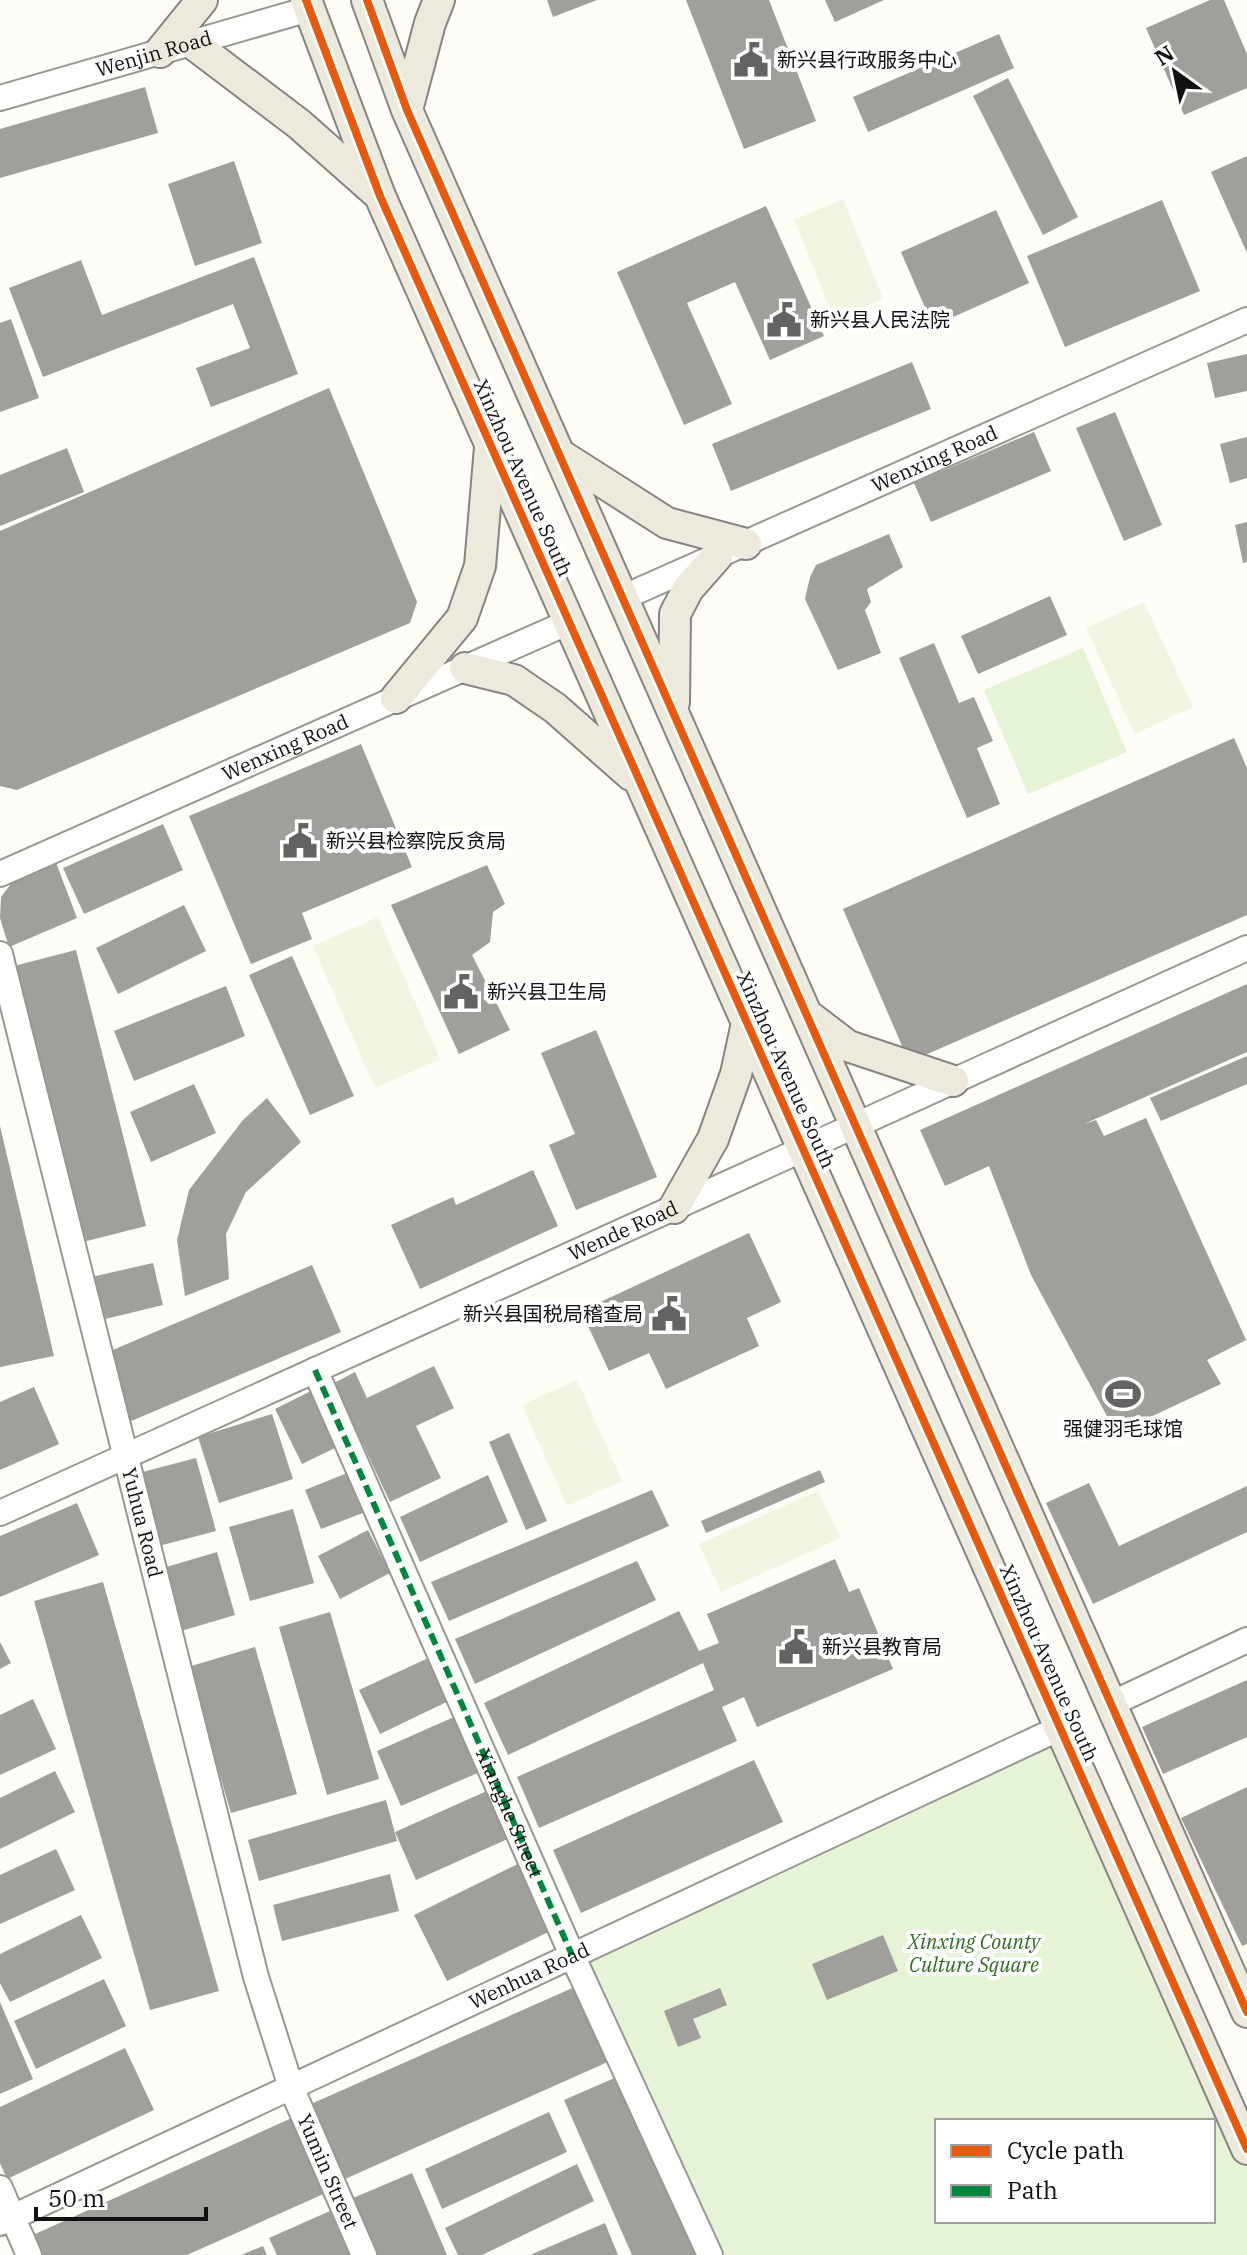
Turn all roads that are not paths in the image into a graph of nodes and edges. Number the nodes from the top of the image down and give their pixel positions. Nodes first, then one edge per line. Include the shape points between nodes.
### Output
1 (202, 0) edge
2 (367, 0) edge
3 (439, 0) edge
4 (307, 4) edge
5 (192, 43) junction
6 (160, 52) junction
7 (0, 98) edge
8 (407, 110) junction
9 (380, 196) junction
10 (1247, 320) edge
11 (490, 445) junction
12 (559, 454) junction
13 (746, 544) junction
14 (717, 556) junction
15 (622, 598) junction
16 (569, 622) junction
17 (465, 668) junction
18 (396, 698) junction
19 (675, 716) junction
20 (641, 784) junction
21 (0, 874) edge
22 (1247, 948) edge
23 (0, 954) edge
24 (807, 1015) junction
25 (747, 1023) junction
26 (953, 1081) junction
27 (856, 1125) junction
28 (803, 1149) junction
29 (674, 1208) junction
30 (315, 1370) junction
31 (125, 1456) junction
32 (0, 1513) edge
33 (1247, 1640) edge
34 (1111, 1704) junction
35 (1060, 1728) junction
36 (572, 1955) junction
37 (1247, 2012) edge
38 (291, 2087) junction
39 (1247, 2149) edge
40 (0, 2188) edge
41 (6, 2220) edge
42 (29, 2255) edge
43 (364, 2255) edge
44 (710, 2255) edge

1 - 6 main road
2 - 8 main road, Xinzhou Avenue South
3 - 8 main road
4 - 5 street, Wenjin Road
4 - 9 main road, Xinzhou Avenue South
5 - 6 street, Wenjin Road
5 - 9 main road via 299,124
6 - 7 street, Wenjin Road
8 - 12 main road, Xinzhou Avenue South
9 - 11 main road, Xinzhou Avenue South
10 - 13 street, Wenxing Road
11 - 16 main road, Xinzhou Avenue South
11 - 18 main road via 480,566 462,618
12 - 13 main road via 667,523
12 - 15 main road, Xinzhou Avenue South
13 - 14 street, Wenxing Road
14 - 15 street, Wenxing Road
14 - 19 main road via 688,589 675,614
15 - 19 main road, Xinzhou Avenue South
16 - 17 street, Wenxing Road
16 - 20 main road, Xinzhou Avenue South
17 - 18 street, Wenxing Road
17 - 20 main road via 514,680 555,708
18 - 21 street, Wenxing Road
19 - 24 main road, Xinzhou Avenue South
20 - 25 main road, Xinzhou Avenue South
22 - 26 street, Wende Road
23 - 31 street, Yuhua Road
24 - 26 main road via 848,1046
24 - 27 main road, Xinzhou Avenue South
25 - 28 main road, Xinzhou Avenue South
25 - 29 main road via 713,1139
26 - 27 street, Wende Road
27 - 28 street, Wende Road
27 - 34 main road, Xinzhou Avenue South
28 - 29 street, Wende Road
28 - 35 main road, Xinzhou Avenue South
29 - 30 street, Wende Road
30 - 31 street, Wende Road
30 - 36 street, Xianghe Street
31 - 32 street, Wende Road
31 - 38 street, Yuhua Road via 256,1977
33 - 34 street
34 - 37 main road, Xinzhou Avenue South
35 - 36 street, Wenhua Road
35 - 39 main road, Xinzhou Avenue South
36 - 38 street, Wenhua Road
36 - 44 street, Xianghe Street
38 - 41 street, Wenhua Road
38 - 43 street, Yumin Street
40 - 41 street
41 - 42 street

